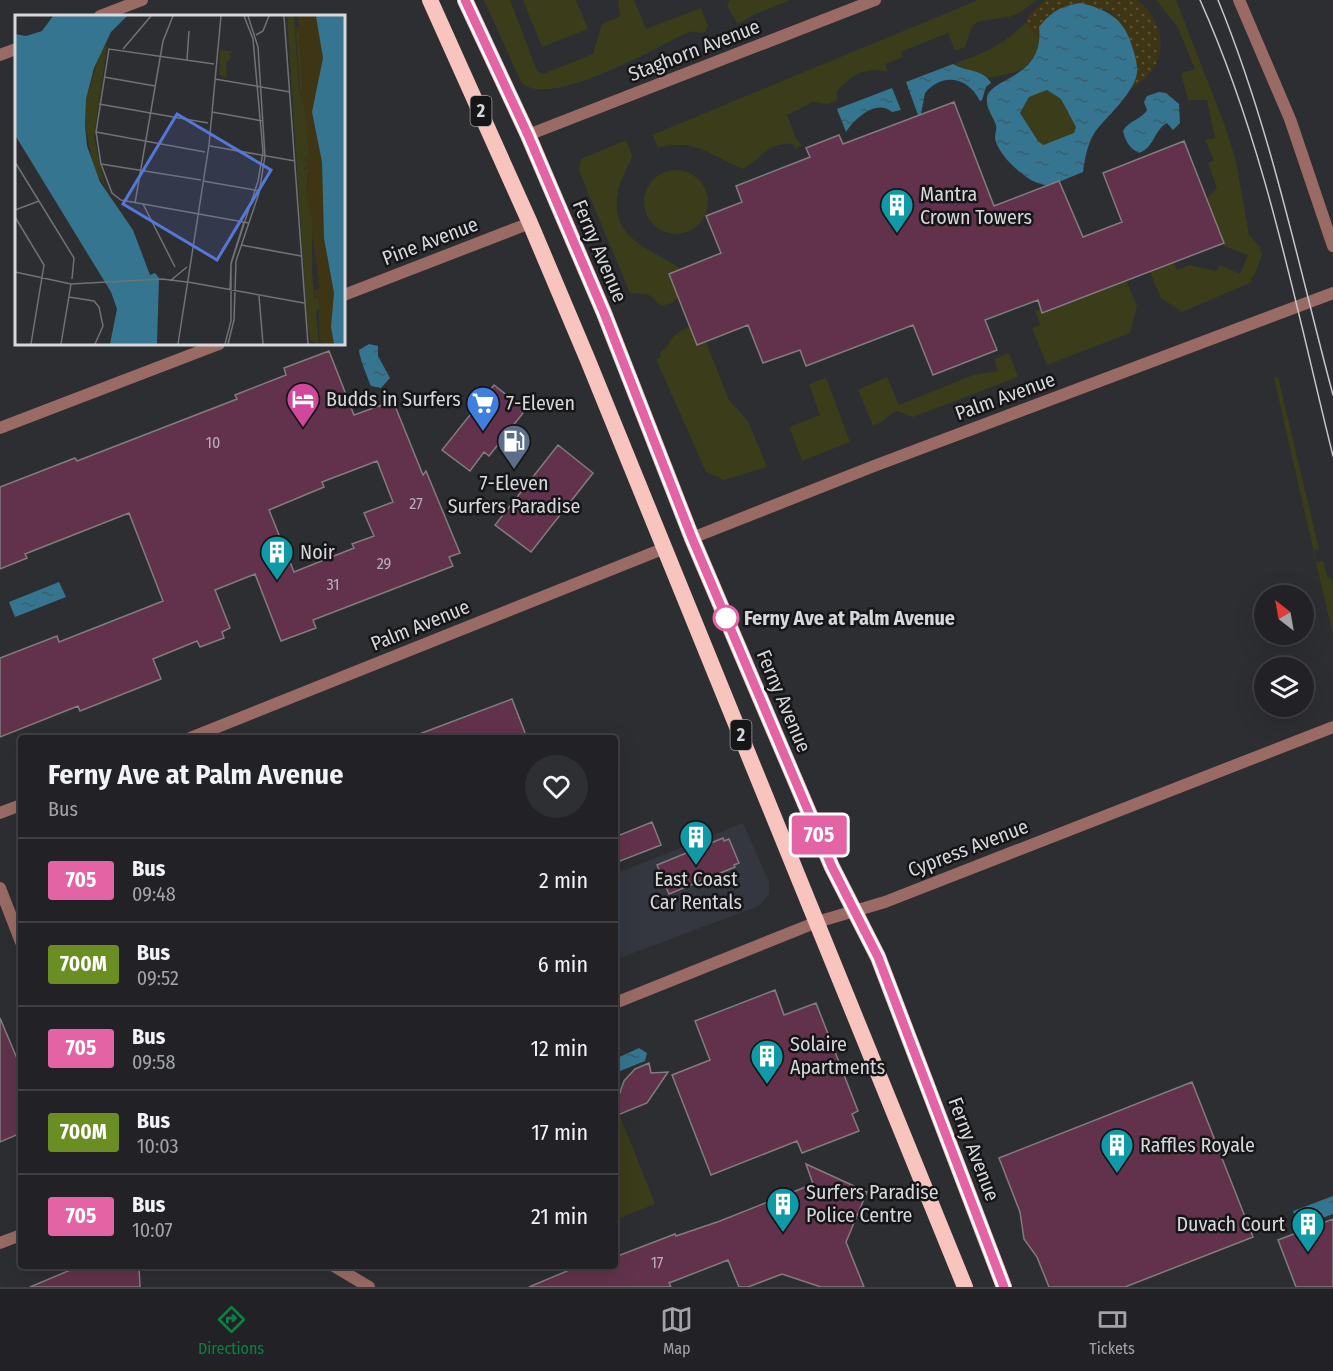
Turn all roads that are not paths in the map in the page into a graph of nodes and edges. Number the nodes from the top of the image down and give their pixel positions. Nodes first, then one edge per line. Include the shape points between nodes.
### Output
1 (142, 0) edge
2 (430, 0) edge
3 (465, 0) edge
4 (874, 0) edge
5 (1239, 0) edge
6 (103, 15) edge
7 (15, 49) edge
8 (0, 55) edge
9 (528, 135) junction
10 (531, 223) junction
11 (1333, 246) edge
12 (1333, 293) edge
13 (345, 295) edge
14 (216, 345) edge
15 (0, 428) edge
16 (692, 538) junction
17 (665, 548) junction
18 (1333, 727) edge
19 (198, 735) edge
20 (18, 806) edge
21 (0, 813) edge
22 (0, 888) edge
23 (855, 910) junction
24 (817, 922) junction
25 (18, 934) edge
26 (618, 1002) edge
27 (18, 1236) edge
28 (0, 1243) edge
29 (339, 1269) edge
30 (369, 1287) edge
31 (965, 1287) edge
32 (1004, 1287) edge

1 - 6 street
2 - 10 highway, 2
3 - 9 highway, Ferny Avenue / 2
4 - 9 street, Staghorn Avenue
5 - 11 street via 1290,119
7 - 8 street
9 - 16 highway, Ferny Avenue / 2 via 604,313
10 - 13 street, Pine Avenue
10 - 17 highway, 2
12 - 16 street, Palm Avenue via 874,465
14 - 15 street
16 - 23 highway, Ferny Avenue / 2 via 832,867
17 - 19 street, Palm Avenue
17 - 24 highway, 2
18 - 23 street, Cypress Avenue via 885,902
20 - 21 street
22 - 25 street
23 - 24 street, Cypress Avenue
23 - 32 highway, Ferny Avenue / 2 via 878,957
24 - 26 street, Cypress Avenue
24 - 31 highway, 2
27 - 28 street
29 - 30 street

